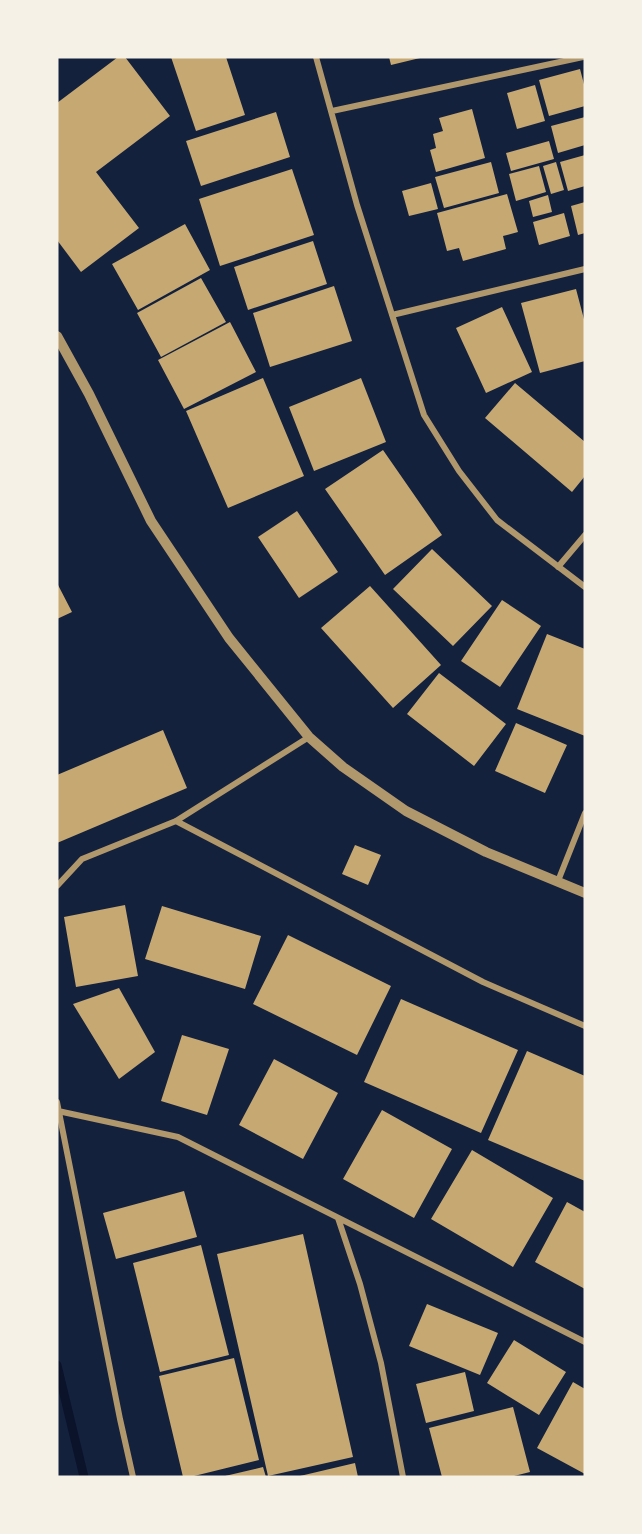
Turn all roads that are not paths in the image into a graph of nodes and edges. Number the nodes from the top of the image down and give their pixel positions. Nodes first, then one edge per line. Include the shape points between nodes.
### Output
1 (316, 57) edge
2 (583, 57) edge
3 (332, 111) junction
4 (585, 269) edge
5 (393, 315) junction
6 (57, 336) edge
7 (585, 535) edge
8 (558, 567) junction
9 (585, 587) edge
10 (309, 737) junction
11 (585, 813) edge
12 (176, 821) junction
13 (558, 881) junction
14 (57, 886) edge
15 (585, 892) edge
16 (585, 1026) edge
17 (57, 1102) edge
18 (58, 1112) edge
19 (338, 1218) junction
20 (585, 1342) edge
21 (134, 1477) edge
22 (403, 1477) edge

1 - 3 street
2 - 3 street
3 - 5 street via 357,206
4 - 5 street
5 - 8 street via 424,415 459,471 497,520
6 - 10 street via 152,521 229,638
7 - 8 street
8 - 9 street
10 - 12 street
10 - 13 street via 343,767 406,811 486,852
11 - 13 street
12 - 14 street via 82,859
12 - 16 street via 483,982
13 - 15 street
17 - 18 street
18 - 19 street via 178,1137
18 - 21 street
19 - 20 street
19 - 22 street via 381,1363

